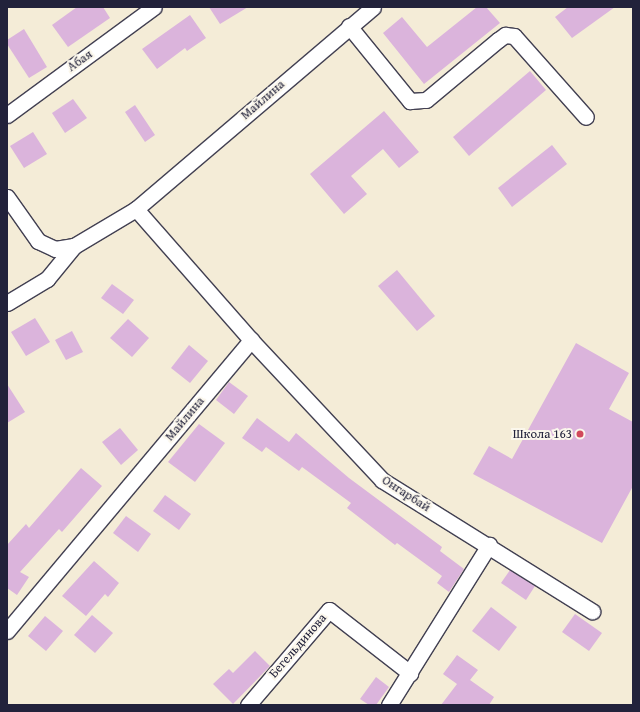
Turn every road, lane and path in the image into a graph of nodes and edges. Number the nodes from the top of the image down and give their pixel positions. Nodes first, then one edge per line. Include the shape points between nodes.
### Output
1 (154, 7) edge
2 (373, 7) edge
3 (349, 26) junction
4 (7, 115) edge
5 (586, 117) dead end
6 (7, 197) edge
7 (136, 209) junction
8 (74, 246) junction
9 (7, 303) edge
10 (251, 340) junction
11 (488, 545) junction
12 (592, 611) dead end
13 (7, 631) edge
14 (410, 673) junction
15 (248, 705) edge
16 (389, 705) edge

1 - 4 street, Абая
2 - 3 street, Майлина
3 - 5 street via 410,101 426,100 498,40 505,35 514,36
3 - 7 street, Майлина
6 - 8 street, Майлина via 38,241 55,249
7 - 8 street, Майлина
7 - 10 street
8 - 9 street via 47,279
10 - 11 street, Онгарбай via 382,480
10 - 13 street, Майлина
11 - 12 street, Онгарбай
11 - 14 street
14 - 15 street, Бегельдинова via 329,610
14 - 16 street

